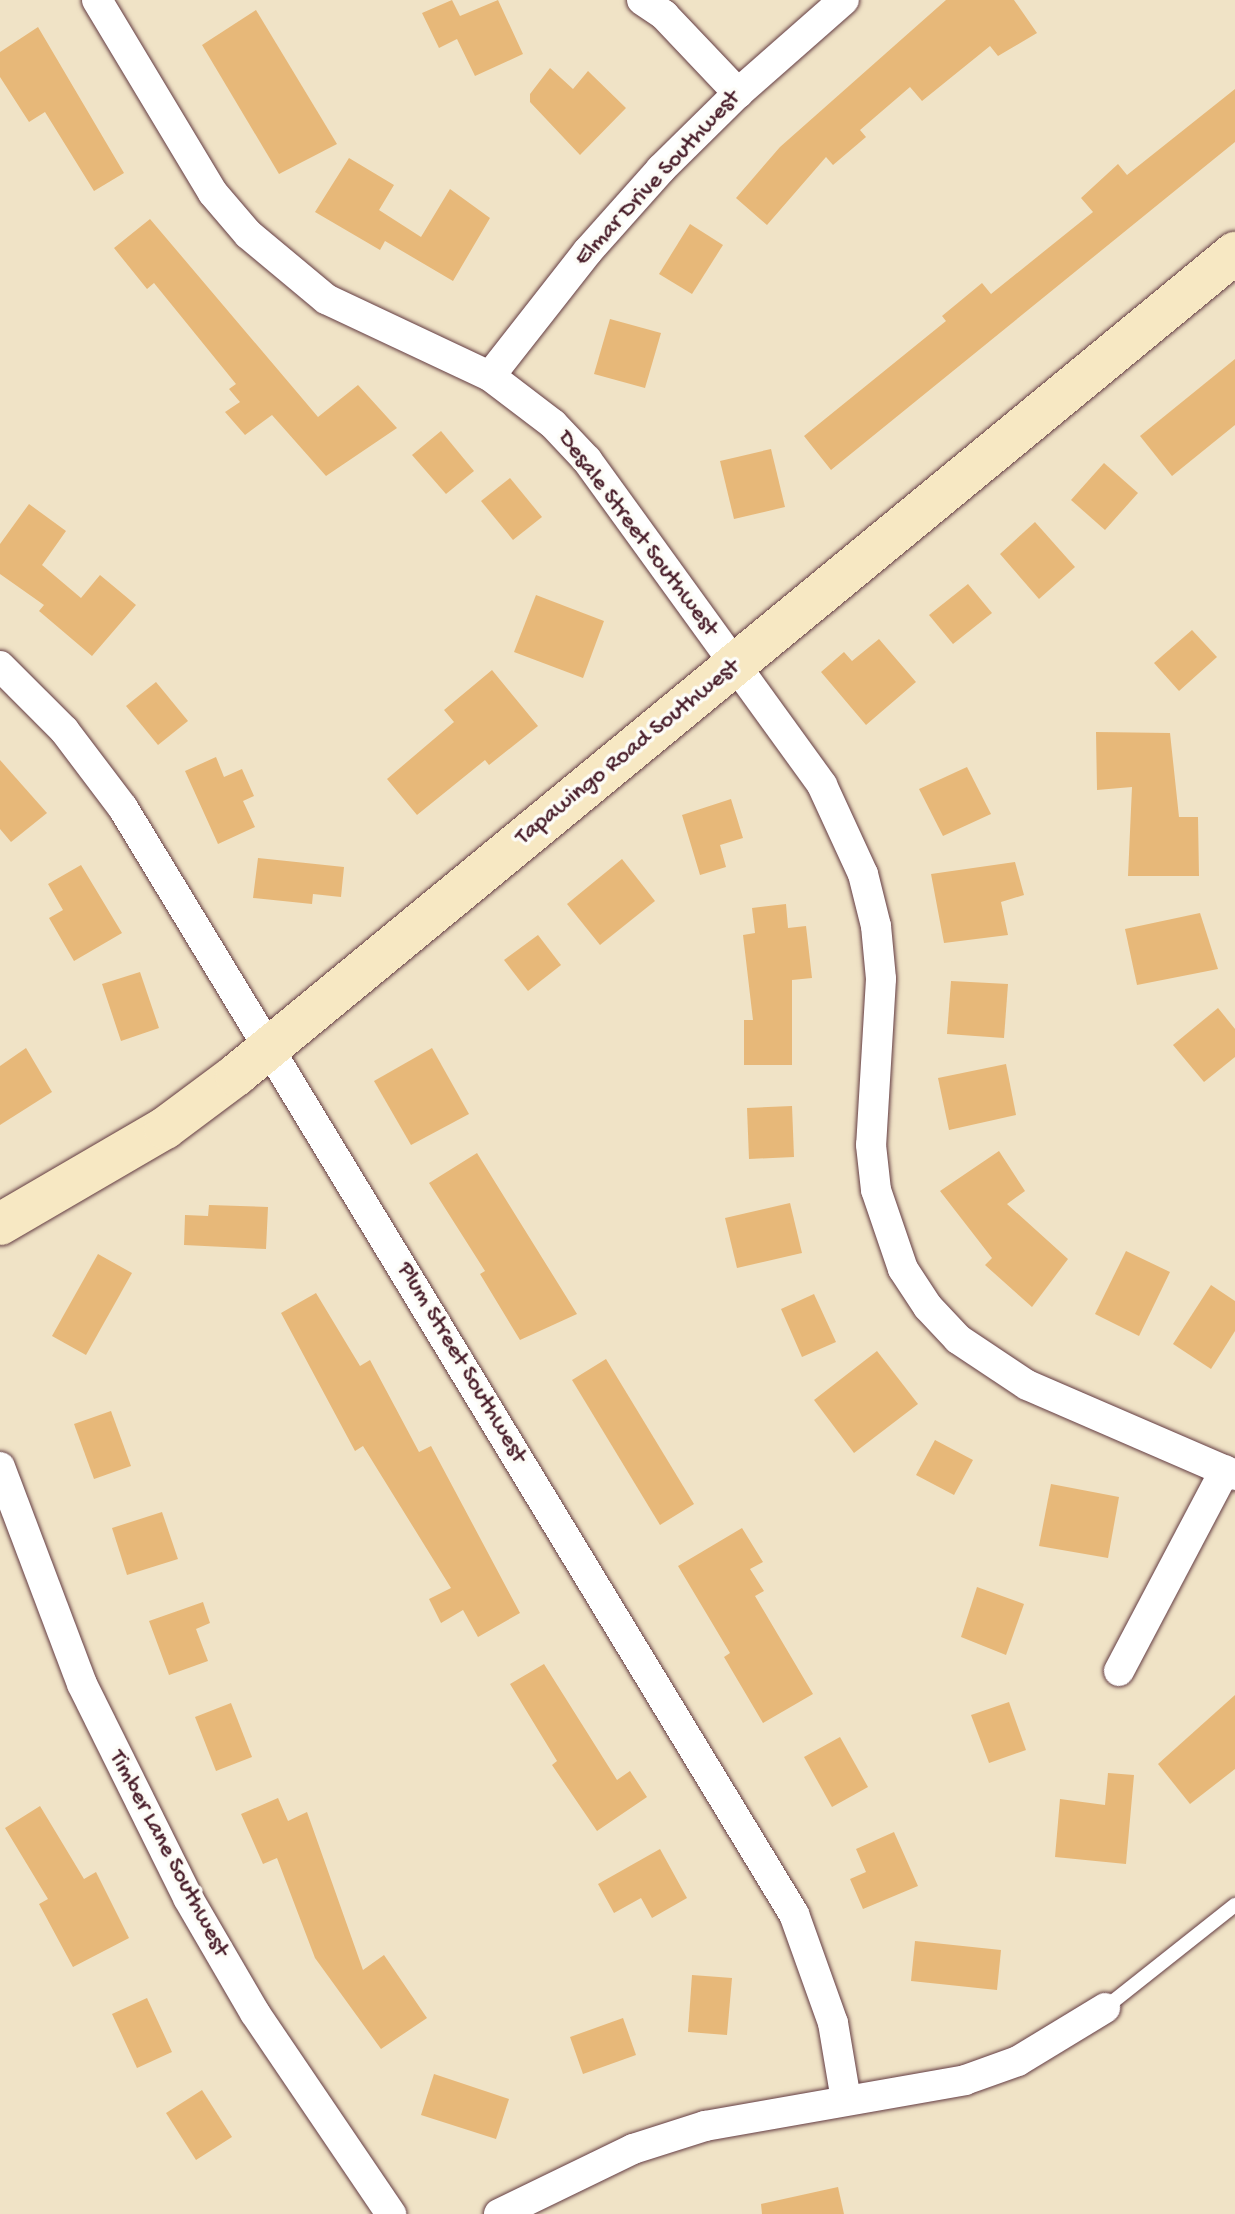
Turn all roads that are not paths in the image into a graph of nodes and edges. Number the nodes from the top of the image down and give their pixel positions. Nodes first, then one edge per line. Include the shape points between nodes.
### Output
1 (97, 0) edge
2 (642, 0) edge
3 (844, 0) edge
4 (738, 93) junction
5 (1235, 253) edge
6 (490, 376) junction
7 (735, 665) junction
8 (0, 666) edge
9 (270, 1047) junction
10 (0, 1224) edge
11 (0, 1467) edge
12 (1230, 1472) edge
13 (1119, 1671) dead end
14 (1235, 1905) edge
15 (1105, 2008) joint
16 (846, 2100) junction
17 (391, 2214) edge
18 (499, 2214) edge

1 - 6 street, Desale Street Southwest via 213,193 248,234 326,299
2 - 4 street via 664,15
3 - 4 street, Elmar Drive Southwest
4 - 6 street, Elmar Drive Southwest via 588,251
5 - 7 street, Tapawingo Road Southwest
6 - 7 street, Desale Street Southwest via 553,424 587,460
7 - 9 street, Tapawingo Road Southwest
7 - 12 street, Desale Street Southwest via 822,785 863,874 881,979 872,1160 886,1231 903,1269 938,1318 993,1366
8 - 9 street, Plum Street Southwest via 64,730 123,808
9 - 10 street, Tapawingo Road Southwest via 165,1128
9 - 16 street, Plum Street Southwest via 794,1914 833,2023
11 - 17 street, Timber Lane Southwest via 82,1684 188,1898 255,2013
12 - 13 street
14 - 15 lane
15 - 16 street via 1018,2061 965,2080
16 - 18 street via 732,2120 633,2149

